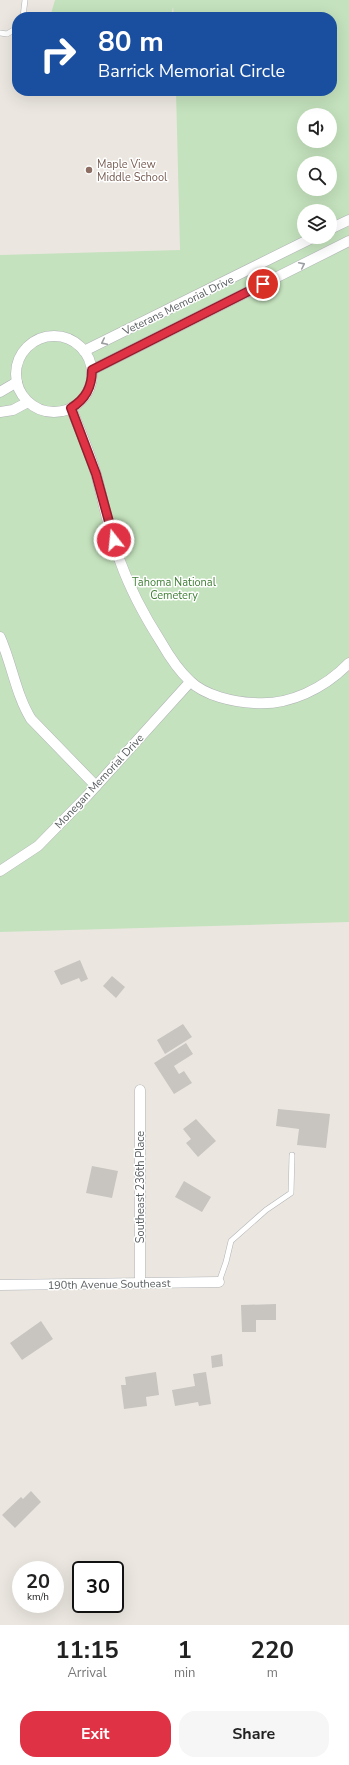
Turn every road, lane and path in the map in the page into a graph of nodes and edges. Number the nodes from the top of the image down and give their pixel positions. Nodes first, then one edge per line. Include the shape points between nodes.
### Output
1 (25, 0) edge
2 (24, 12) edge
3 (12, 31) edge
4 (0, 33) edge
5 (349, 220) edge
6 (337, 226) edge
7 (349, 241) edge
8 (300, 244) edge
9 (84, 351) junction
10 (92, 370) junction
11 (17, 382) junction
12 (0, 392) edge
13 (28, 402) junction
14 (71, 408) junction
15 (0, 412) edge
16 (0, 637) edge
17 (349, 663) edge
18 (190, 682) junction
19 (96, 786) junction
20 (0, 871) edge
21 (140, 1090) dead end
22 (292, 1155) dead end
23 (219, 1282) joint
24 (140, 1283) junction
25 (0, 1285) edge

1 - 2 lane
3 - 4 lane via 8,34
5 - 6 street
10 -> 7 street, Veterans Memorial Drive
8 -> 9 street, Veterans Memorial Drive
9 - 10 street
9 - 11 street via 68,339 48,337 38,340 23,353 16,372
10 - 14 street via 89,389 82,400
11 - 12 street
11 - 13 street
13 - 14 street via 48,412
13 - 15 street via 13,410
14 - 18 street via 96,474 120,562 148,622
16 - 19 street via 31,719
17 - 18 street via 322,685 297,698 264,704 237,702 215,696
18 - 19 street, Monegan Memorial Drive
19 - 20 street, Monegan Memorial Drive via 38,846
21 - 24 street, Southeast 236th Place
22 - 23 lane via 291,1193 266,1210 230,1241
23 - 24 street, 190th Avenue Southeast
24 - 25 street, 190th Avenue Southeast

